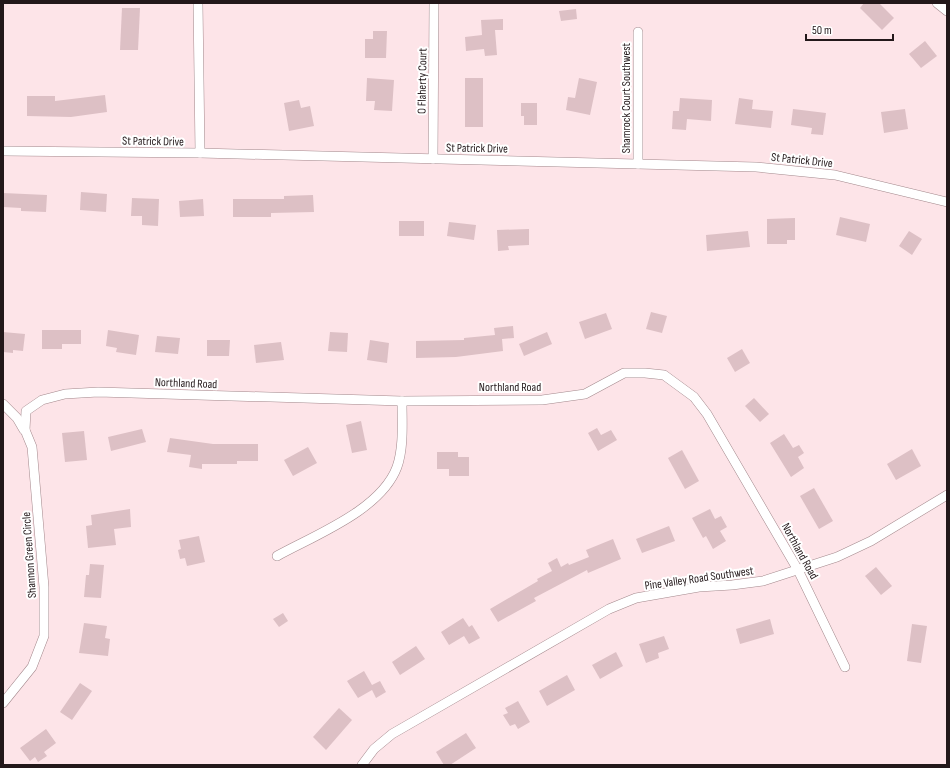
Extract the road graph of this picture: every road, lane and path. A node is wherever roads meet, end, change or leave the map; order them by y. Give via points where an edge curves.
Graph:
1 (198, 3) edge
2 (434, 3) edge
3 (937, 3) edge
4 (947, 10) edge
5 (638, 32) dead end
6 (3, 151) edge
7 (200, 153) junction
8 (433, 159) junction
9 (638, 164) junction
10 (947, 202) edge
11 (402, 401) junction
12 (3, 404) edge
13 (26, 430) junction
14 (947, 495) edge
15 (277, 556) dead end
16 (798, 570) junction
17 (845, 667) dead end
18 (3, 703) edge
19 (362, 765) edge

1 - 7 street
2 - 8 street, O Flaherty Court
3 - 4 street
5 - 9 street, Shamrock Court Southwest
6 - 7 street, St Patrick Drive
7 - 8 street, St Patrick Drive
8 - 9 street, St Patrick Drive
9 - 10 street, St Patrick Drive via 756,167 835,175
11 - 13 street, Northland Road via 98,392 65,394 42,400 26,410
11 - 15 street via 401,442 397,467 385,489 372,502 340,522
11 - 16 street, Northland Road via 542,400 585,394 624,373 664,375 694,397 707,414
12 - 13 street, Shannon Green Circle
13 - 18 street, Shannon Green Circle via 32,447 44,587 44,636 32,667
14 - 16 street, Pine Valley Road Southwest via 872,541 837,557
16 - 17 street, Northland Road
16 - 19 street, Pine Valley Road Southwest via 763,581 699,587 636,598 608,609 392,734

